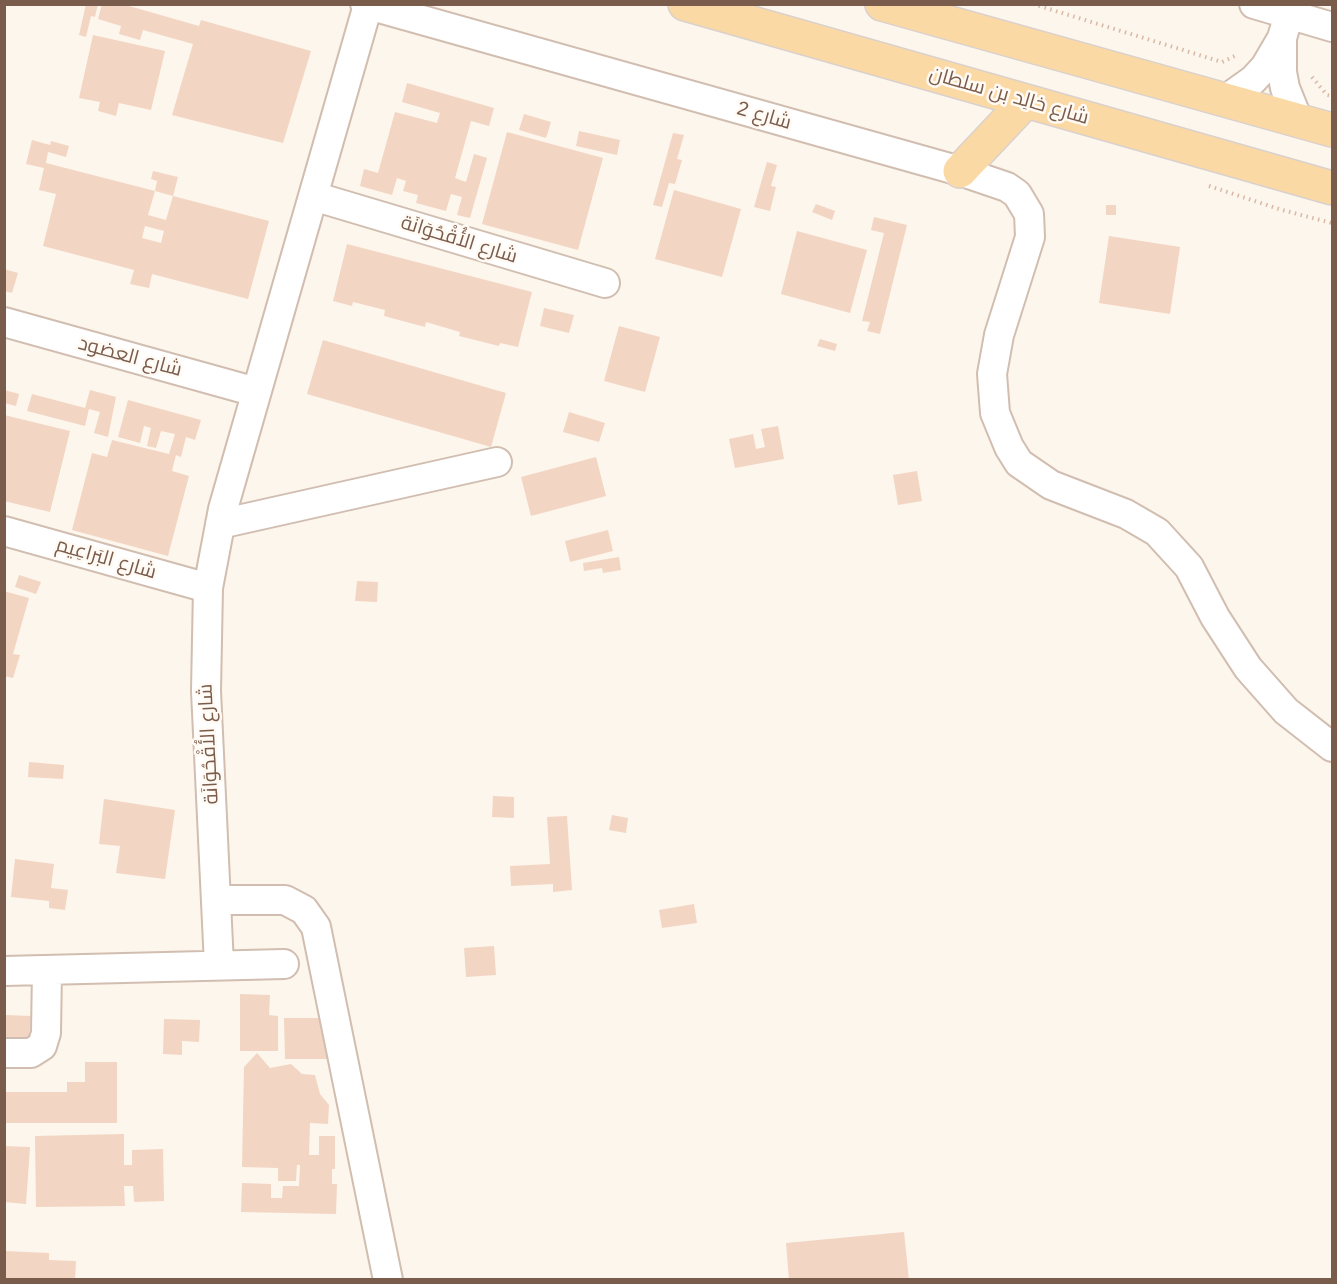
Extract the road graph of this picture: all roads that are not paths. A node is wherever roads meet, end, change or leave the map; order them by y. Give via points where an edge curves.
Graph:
1 (685, 4) edge
2 (882, 4) edge
3 (1254, 4) edge
4 (366, 5) edge
5 (1285, 26) junction
6 (1332, 27) edge
7 (1225, 100) junction
8 (1026, 101) junction
9 (1298, 120) junction
10 (1332, 130) edge
11 (960, 171) junction
12 (1332, 188) edge
13 (313, 196) junction
14 (605, 283) dead end
15 (4, 322) edge
16 (256, 392) junction
17 (496, 462) dead end
18 (220, 524) junction
19 (4, 531) edge
20 (208, 588) junction
21 (1332, 747) edge
22 (217, 900) junction
23 (284, 964) dead end
24 (219, 965) junction
25 (47, 970) junction
26 (4, 971) edge
27 (4, 1053) edge
28 (388, 1280) edge

1 - 8 main road, شارع خالِد بن سلطان
2 - 7 main road
3 - 5 street
4 - 11 street, شارع 2
4 - 13 street, شارع الأُقْحُوَانَة
5 - 6 street
5 - 7 street via 1265,67
5 - 9 street via 1282,72
7 - 9 main road
8 - 11 main road
8 - 12 main road, شارع خالِد بن سلطان
9 - 10 main road
11 - 21 street, شارع 2 via 1007,188 1024,203 1029,214 1030,237 993,364 992,394 1001,430 1019,463 1051,485 1126,514 1157,532 1189,567 1248,668 1286,711
13 - 14 street, شارع الأُقْحُوَانَة
13 - 16 street, شارع الأُقْحُوَانَة
15 - 16 street, شارع العضود
16 - 18 street, شارع الأُقْحُوَانَة
17 - 18 street
18 - 20 street, شارع الأُقْحُوَانَة
19 - 20 street, شارع البَراعِيم
20 - 22 street, شارع الأُقْحُوَانَة via 206,691
22 - 24 street, شارع الأُقْحُوَانَة
22 - 28 street via 285,900 304,910 316,927
23 - 24 street
24 - 25 street
25 - 26 street
25 - 27 street via 46,1034 42,1046 31,1053

